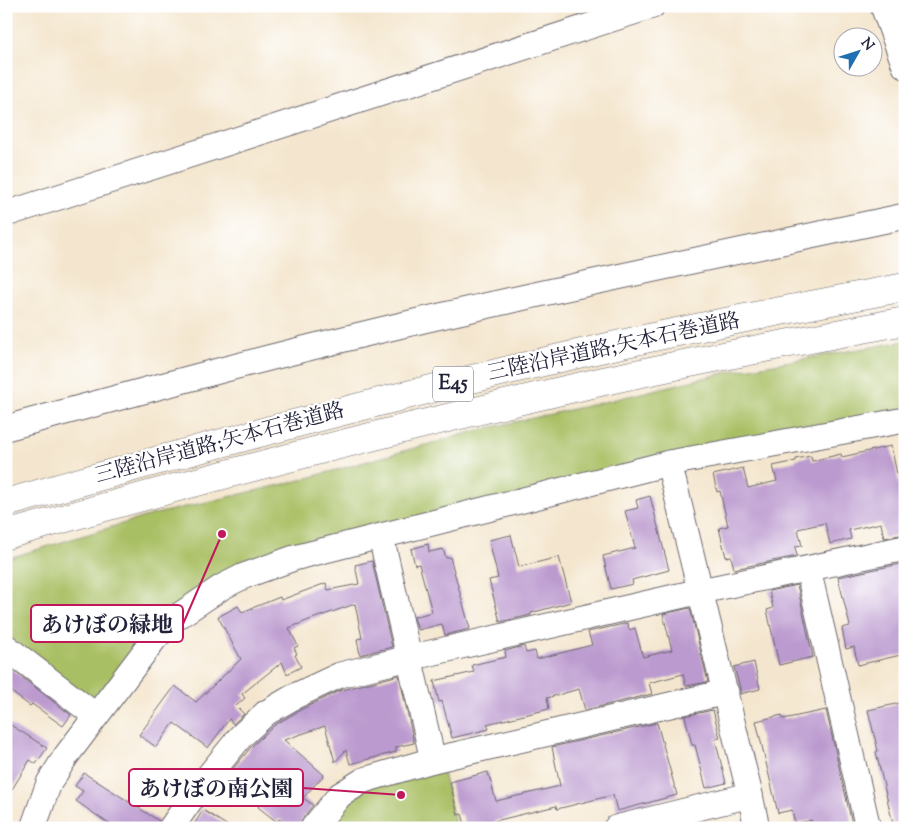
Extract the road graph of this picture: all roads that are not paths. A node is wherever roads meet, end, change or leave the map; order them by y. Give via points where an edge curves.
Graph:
1 (652, 6) edge
2 (883, 6) edge
3 (905, 66) edge
4 (6, 214) edge
5 (905, 216) edge
6 (905, 288) edge
7 (905, 321) edge
8 (905, 420) edge
9 (6, 428) edge
10 (670, 463) junction
11 (6, 503) edge
12 (6, 535) edge
13 (381, 537) junction
14 (905, 548) edge
15 (808, 569) junction
16 (701, 591) junction
17 (6, 647) edge
18 (409, 658) junction
19 (726, 692) junction
20 (96, 716) junction
21 (433, 760) junction
22 (750, 795) junction
23 (33, 828) edge
24 (171, 828) edge
25 (313, 828) edge
26 (616, 828) edge
27 (757, 828) edge
28 (868, 828) edge

1 - 4 street
2 - 3 street
5 - 9 street via 415,322
6 - 11 highway, 三陸沿岸道路;矢本石巻道路 / E45 via 616,345 452,384
7 - 12 highway, 三陸沿岸道路;矢本石巻道路 / E45 via 615,379 442,419
8 - 10 street
10 - 13 street
10 - 16 street
13 - 18 street
13 - 20 street via 294,558 222,587 177,617 155,638
14 - 15 street
15 - 16 street
15 - 28 street
16 - 18 street
16 - 19 street
17 - 20 street
18 - 21 street
18 - 24 street via 340,675 266,713 241,736
19 - 21 street
19 - 22 street
20 - 23 street via 49,783
21 - 25 street via 364,780 340,796
22 - 26 street
22 - 27 street

